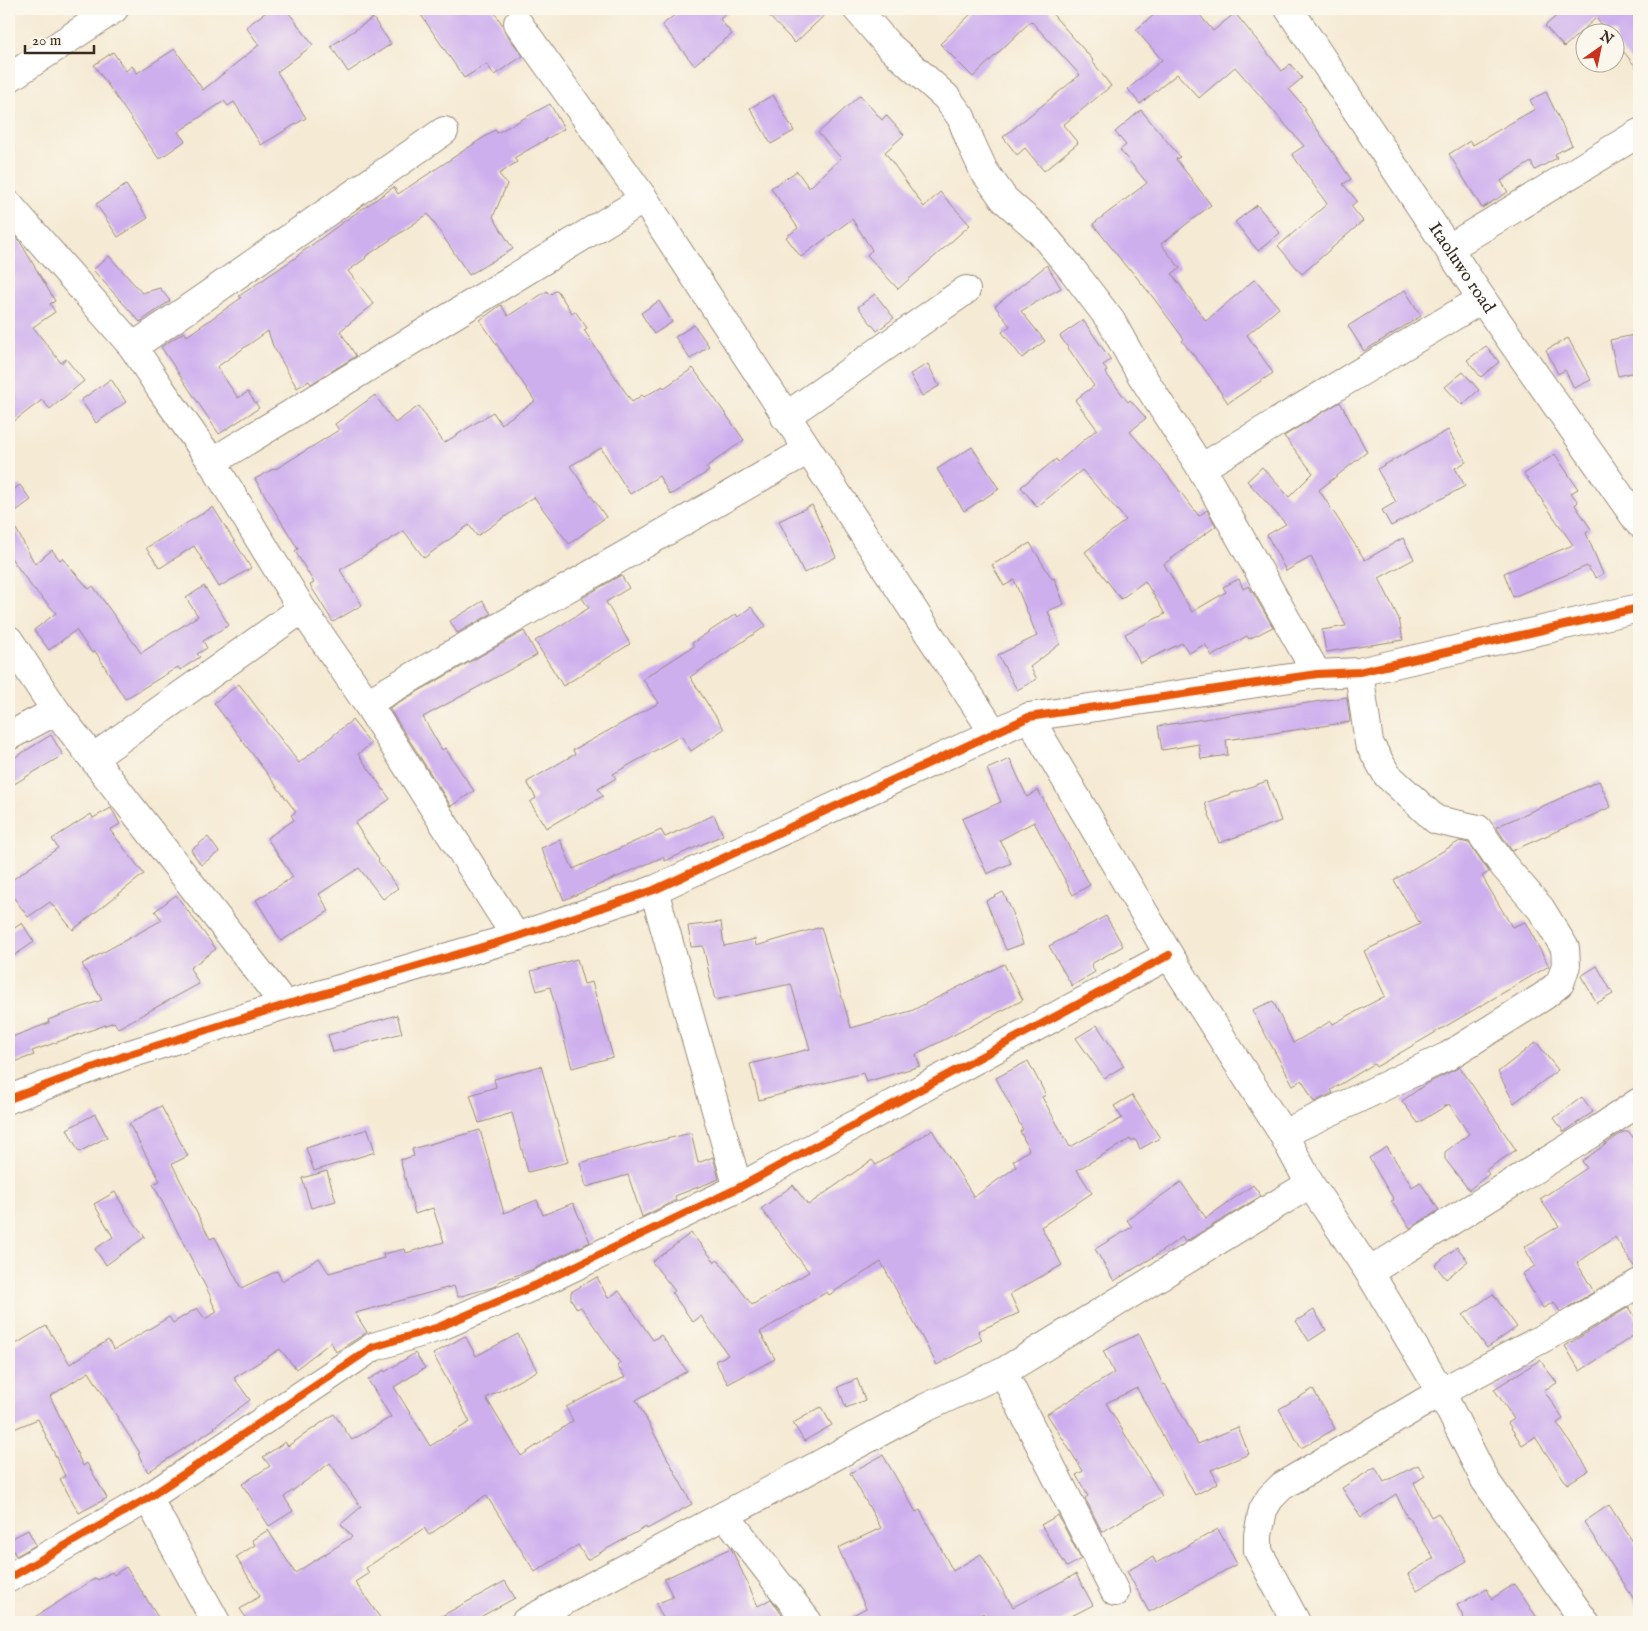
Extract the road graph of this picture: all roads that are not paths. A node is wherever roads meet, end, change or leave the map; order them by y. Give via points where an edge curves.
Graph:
1 (114, 9) edge
2 (857, 9) edge
3 (1289, 9) edge
4 (518, 23) dead end
5 (9, 78) edge
6 (444, 131) dead end
7 (1639, 133) edge
8 (644, 199) junction
9 (9, 205) edge
10 (1449, 248) junction
11 (966, 290) dead end
12 (1482, 299) junction
13 (133, 347) junction
14 (785, 417) junction
15 (808, 450) junction
16 (212, 462) junction
17 (1201, 468) junction
18 (1639, 523) edge
19 (1639, 608) edge
20 (302, 609) junction
21 (9, 640) edge
22 (1358, 672) junction
23 (1317, 674) junction
24 (367, 703) junction
25 (56, 711) junction
26 (1030, 717) junction
27 (994, 734) junction
28 (9, 736) edge
29 (93, 758) junction
30 (654, 890) junction
31 (516, 937) junction
32 (1168, 955) junction
33 (285, 1005) junction
34 (9, 1099) edge
35 (1639, 1102) edge
36 (1283, 1134) junction
37 (1310, 1184) junction
38 (738, 1188) junction
39 (1369, 1272) junction
40 (1639, 1283) edge
41 (1003, 1372) junction
42 (1441, 1392) junction
43 (148, 1498) junction
44 (725, 1516) junction
45 (9, 1578) edge
46 (1116, 1592) dead end
47 (216, 1622) edge
48 (525, 1622) edge
49 (808, 1622) edge
50 (1296, 1622) edge
51 (1585, 1622) edge

1 - 5 street
2 - 17 street via 888,45 946,97 961,117 984,171 1004,199 1070,267 1111,321
3 - 10 street, Itaoluwo road
4 - 8 street
6 - 13 street
7 - 10 street
8 - 14 street
8 - 16 street
9 - 13 street
10 - 12 street, Itaoluwo road
11 - 14 street
12 - 17 street
12 - 18 street, Itaoluwo road
13 - 16 street
14 - 15 street
15 - 24 street
15 - 27 street
16 - 20 street
17 - 23 street
19 - 22 street
20 - 24 street
20 - 29 street
21 - 25 street
22 - 23 street
22 - 36 street via 1368,743 1387,775 1436,820 1478,829 1556,932 1565,948 1566,965 1560,983 1544,996 1448,1056
23 - 26 street
24 - 31 street
25 - 28 street
25 - 29 street
26 - 27 street
26 - 32 street
27 - 30 street
29 - 33 street
30 - 31 street
30 - 38 street
31 - 33 street
32 - 36 street
32 - 38 street
33 - 34 street via 127,1055
35 - 39 street
36 - 37 street
37 - 39 street
37 - 41 street
38 - 43 street via 534,1286 439,1327 373,1348
39 - 42 street
40 - 42 street via 1568,1325
41 - 44 street via 925,1408
41 - 46 street
42 - 50 street via 1282,1486 1270,1498 1263,1510 1258,1551
42 - 51 street via 1485,1480
43 - 45 street
43 - 47 street
44 - 48 street
44 - 49 street

